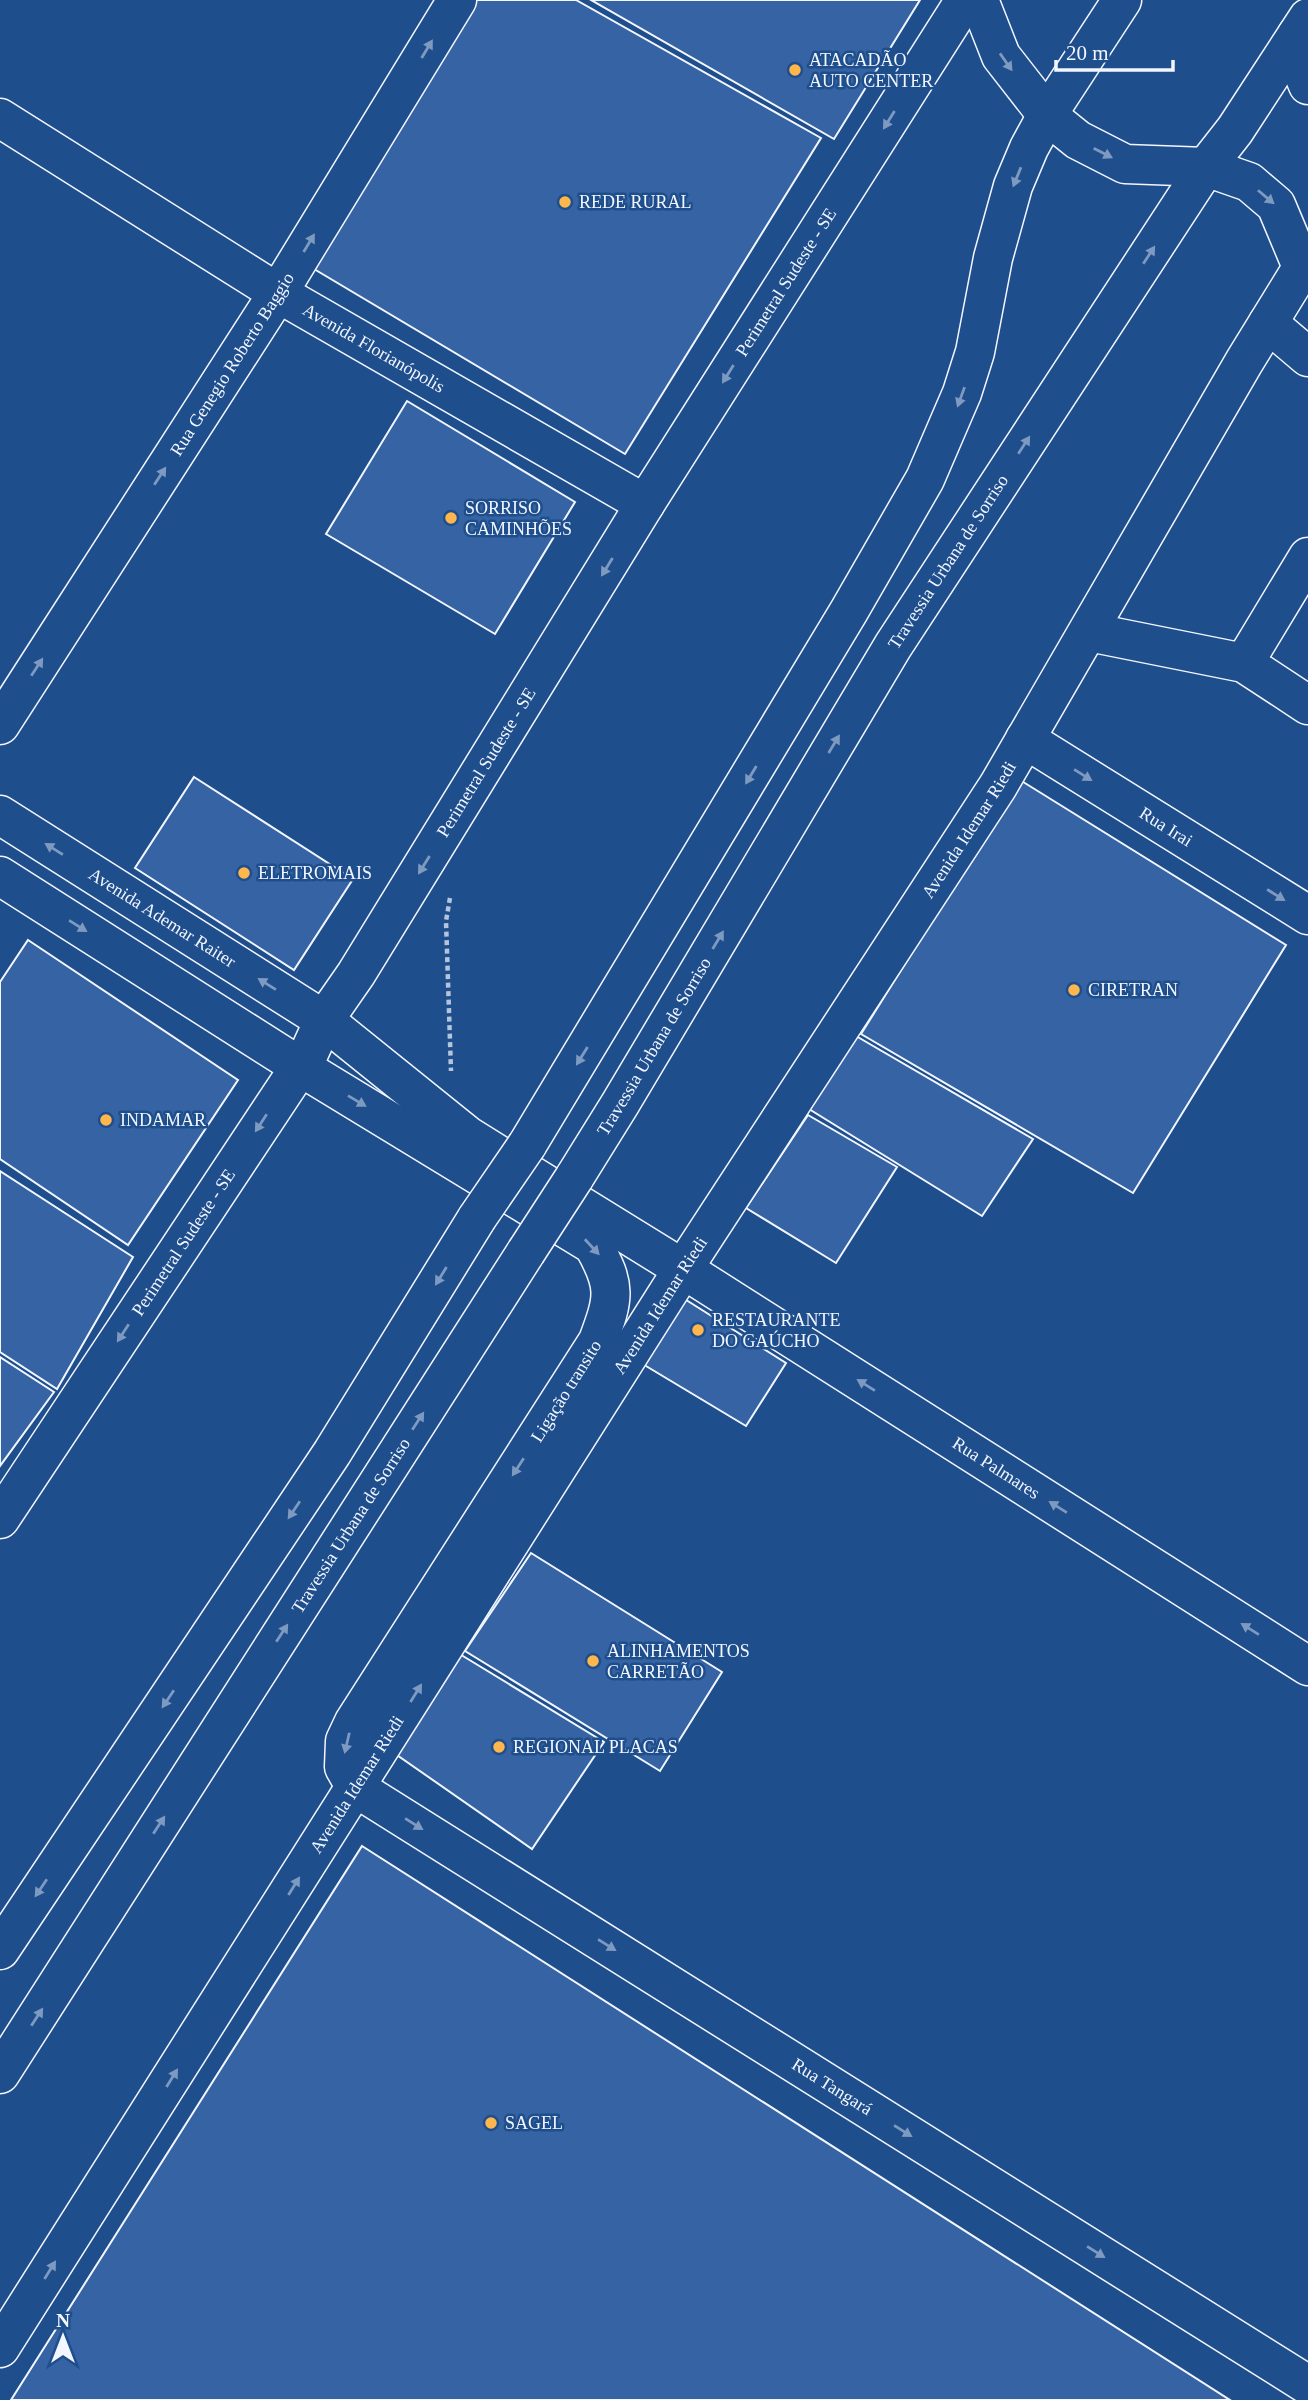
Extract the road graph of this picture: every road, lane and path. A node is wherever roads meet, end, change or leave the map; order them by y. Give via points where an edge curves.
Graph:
1 (457, 0) edge
2 (965, 0) edge
3 (979, 0) edge
4 (1122, 0) edge
5 (1302, 26) edge
6 (1308, 85) edge
7 (1046, 115) junction
8 (0, 118) edge
9 (1206, 167) junction
10 (1305, 262) edge
11 (278, 293) junction
12 (1268, 323) junction
13 (1308, 357) edge
14 (645, 504) junction
15 (1308, 557) edge
16 (1089, 632) junction
17 (1244, 663) junction
18 (1308, 705) edge
19 (0, 725) edge
20 (1026, 738) junction
21 (0, 815) edge
22 (0, 876) edge
23 (1308, 915) edge
24 (324, 1020) junction
25 (299, 1066) junction
26 (683, 1269) junction
27 (0, 1519) edge
28 (1308, 1666) edge
29 (356, 1788) junction
30 (0, 1950) edge
31 (0, 2074) edge
32 (0, 2348) edge
33 (1308, 2385) edge

11 -> 1 main road, Rua Genegio Roberto Baggio
2 -> 14 main road, Perimetral Sudeste - SE
3 -> 7 main road via 1001,56
4 - 7 main road
5 - 6 main road via 1301,68
5 - 9 main road, Travessia Urbana de Sorriso
7 -> 9 main road via 1078,140 1125,164
7 -> 30 main road, bridge via 1013,186 975,352 925,479 527,1145 332,1453
8 - 11 main road, Avenida Florianópolis
9 -> 10 main road via 1249,182 1276,205
31 -> 9 main road, Travessia Urbana de Sorriso, bridge via 574,1178 893,646
10 - 12 main road, Avenida Idemar Riedi
11 - 14 main road, Avenida Florianópolis
19 -> 11 main road, Rua Genegio Roberto Baggio
12 - 13 main road
12 - 16 main road, Avenida Idemar Riedi
14 -> 24 main road, Perimetral Sudeste - SE
15 - 17 main road
16 - 17 main road
16 - 20 main road, Avenida Idemar Riedi
17 - 18 main road
20 -> 23 main road, Rua Irai
20 - 26 main road, Avenida Idemar Riedi
24 -> 21 main road, Avenida Ademar Raiter
22 -> 25 main road
24 - 25 main road, Perimetral Sudeste - SE
24 - 26 main road, Avenida Ademar Raiter via 468,1136
25 -> 27 main road, Perimetral Sudeste - SE
25 -> 29 main road, Ligação transito via 593,1245 608,1270 611,1306 598,1341 354,1722 345,1741 344,1768
28 -> 26 main road, Rua Palmares
29 -> 26 main road, Avenida Idemar Riedi
32 -> 29 main road, Avenida Idemar Riedi
29 -> 33 main road, Rua Tangará

